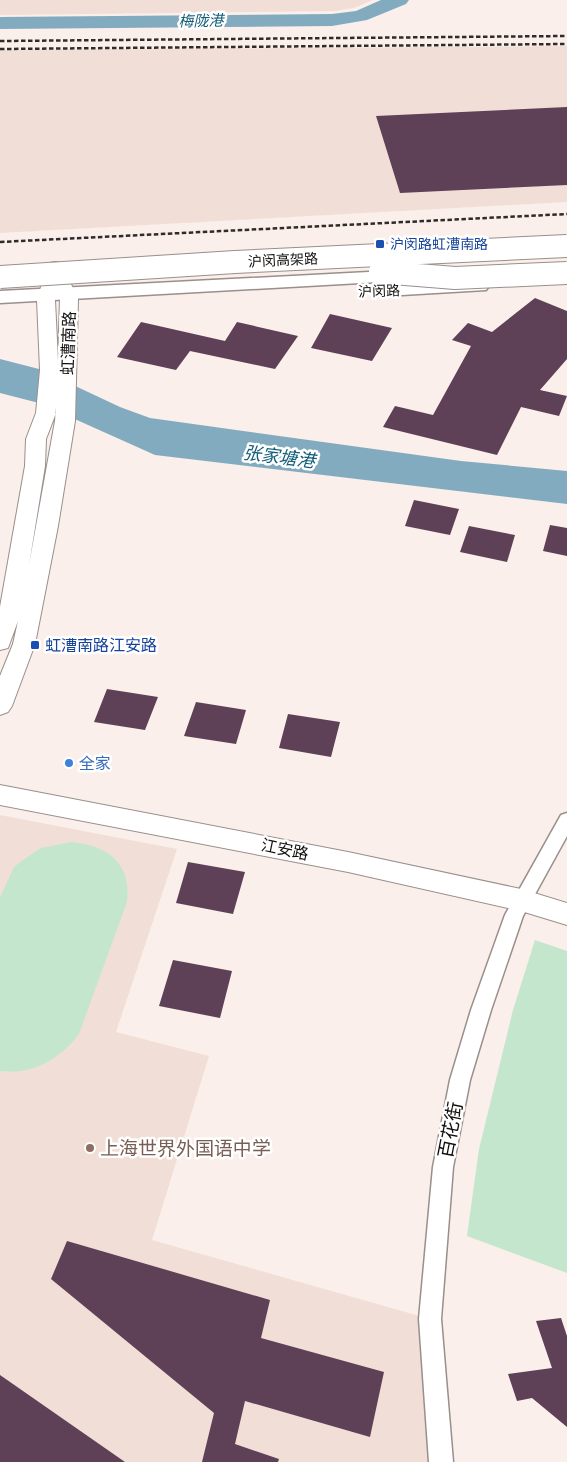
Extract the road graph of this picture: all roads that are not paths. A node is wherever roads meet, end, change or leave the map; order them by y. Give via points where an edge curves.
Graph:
1 (567, 230) edge
2 (567, 240) edge
3 (567, 246) edge
4 (236, 262) junction
5 (567, 262) edge
6 (567, 266) edge
7 (0, 270) edge
8 (380, 272) junction
9 (567, 273) edge
10 (0, 279) edge
11 (350, 280) junction
12 (293, 282) junction
13 (567, 283) edge
14 (57, 287) junction
15 (428, 289) junction
16 (0, 295) edge
17 (190, 295) junction
18 (0, 304) edge
19 (56, 417) junction
20 (0, 642) edge
21 (0, 706) edge
22 (0, 795) edge
23 (567, 820) edge
24 (521, 900) junction
25 (567, 914) edge
26 (441, 1462) edge

1 - 4 highway, bridge via 265,252
2 - 14 main road, 沪闵路 via 293,255
3 - 4 highway, 沪闵高架路, bridge
4 - 10 highway, 沪闵高架路, bridge
5 - 8 highway, 沪闵高架路, bridge
6 - 11 main road, 沪闵路
7 - 14 main road, 沪闵路
8 - 9 highway, bridge via 455,278
8 - 16 highway, 沪闵高架路
10 - 14 main road, 沪闵路
11 - 12 main road, 沪闵路
11 - 15 main road
12 - 14 main road, 沪闵路
12 - 17 main road, 沪闵路
13 - 15 main road, 沪闵路
14 - 16 main road, 沪闵路
14 - 17 main road, 沪闵路
14 - 18 main road, 沪闵路
14 - 19 main road, 虹漕南路
15 - 17 main road, 沪闵路
19 - 20 main road, 虹漕南路 via 36,439 15,590
19 - 21 main road, 虹漕南路 via 48,526 24,644
22 - 24 main road, 江安路 via 272,846
23 - 24 street, 百花街
24 - 25 main road, 江安路
24 - 26 street, 百花街 via 481,1010 460,1080 443,1167 430,1319

